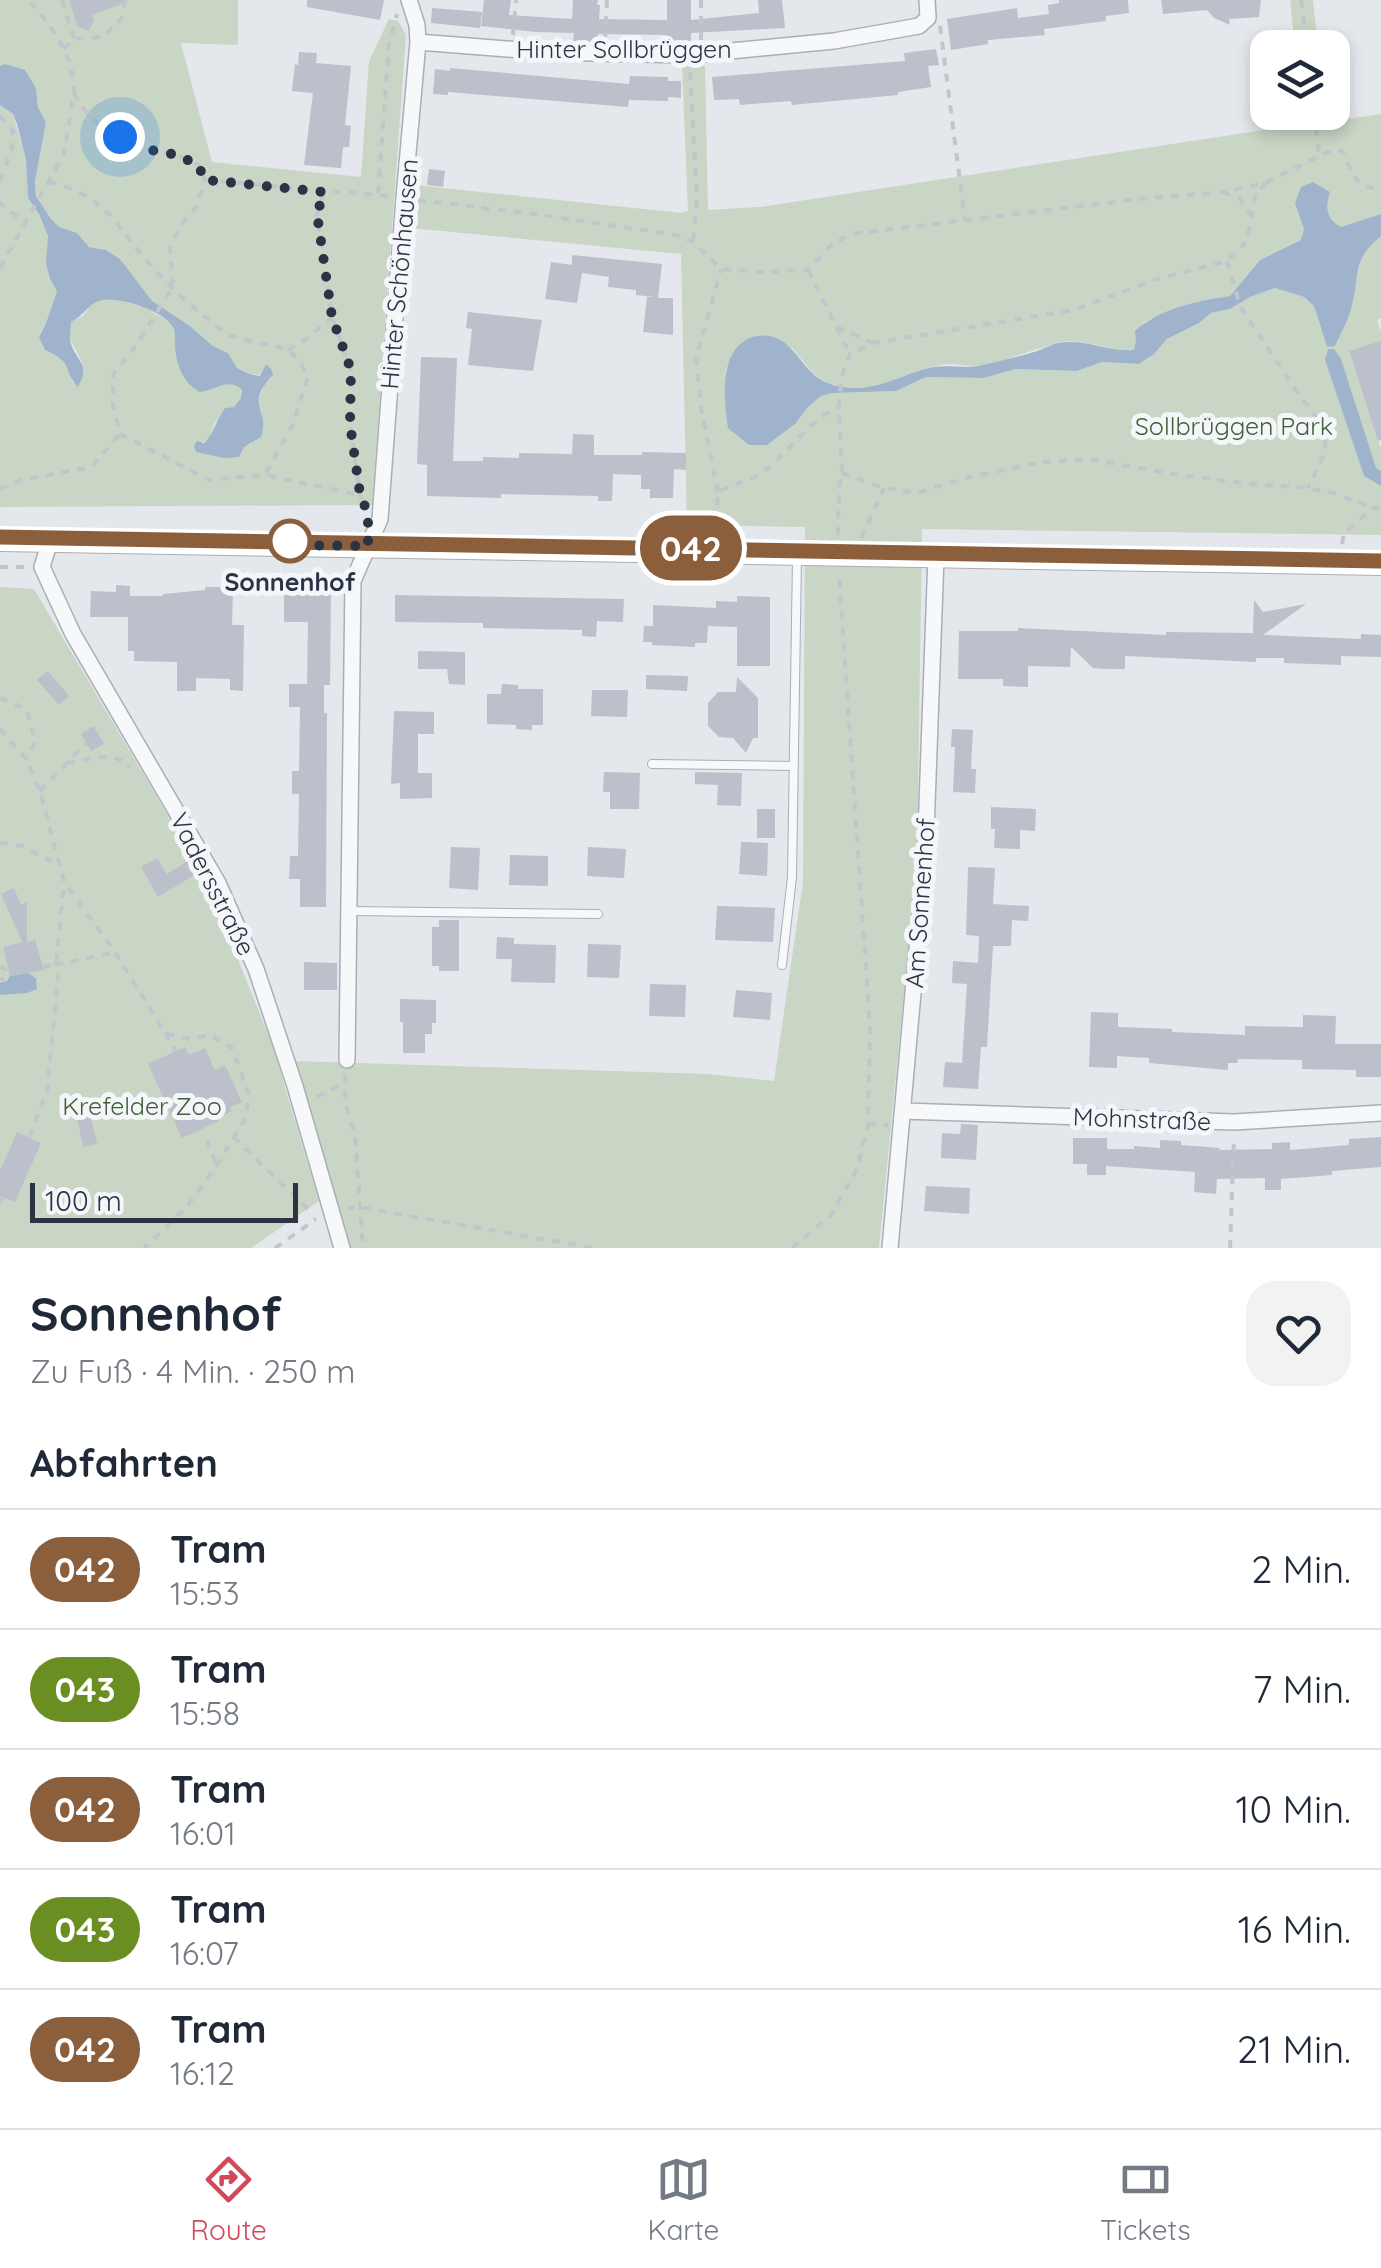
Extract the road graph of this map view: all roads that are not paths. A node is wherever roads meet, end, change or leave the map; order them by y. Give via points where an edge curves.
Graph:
1 (409, 0) edge
2 (927, 2) edge
3 (418, 42) junction
4 (0, 541) edge
5 (50, 541) junction
6 (368, 546) junction
7 (797, 554) junction
8 (936, 556) junction
9 (1381, 564) edge
10 (652, 764) dead end
11 (794, 766) junction
12 (350, 911) junction
13 (598, 914) dead end
14 (782, 966) dead end
15 (347, 1060) dead end
16 (903, 1111) junction
17 (1381, 1113) edge
18 (342, 1248) edge
19 (890, 1248) edge

1 - 3 street, Hinter Schönhausen
2 - 3 street, Hinter Sollbrüggen via 928,18 919,26 695,54
3 - 6 street, Hinter Schönhausen via 380,519
4 - 5 main road
5 - 6 main road
5 - 18 street, Vadersstraße via 42,567 74,634 218,883 256,969
6 - 7 main road
6 - 12 street via 353,582
7 - 8 main road
7 - 11 lane
8 - 9 main road
8 - 16 street, Am Sonnenhof via 925,860
10 - 11 lane
11 - 14 lane
12 - 13 lane
12 - 15 street
16 - 17 street, Mohnstraße via 1234,1122
16 - 19 street, Am Sonnenhof

